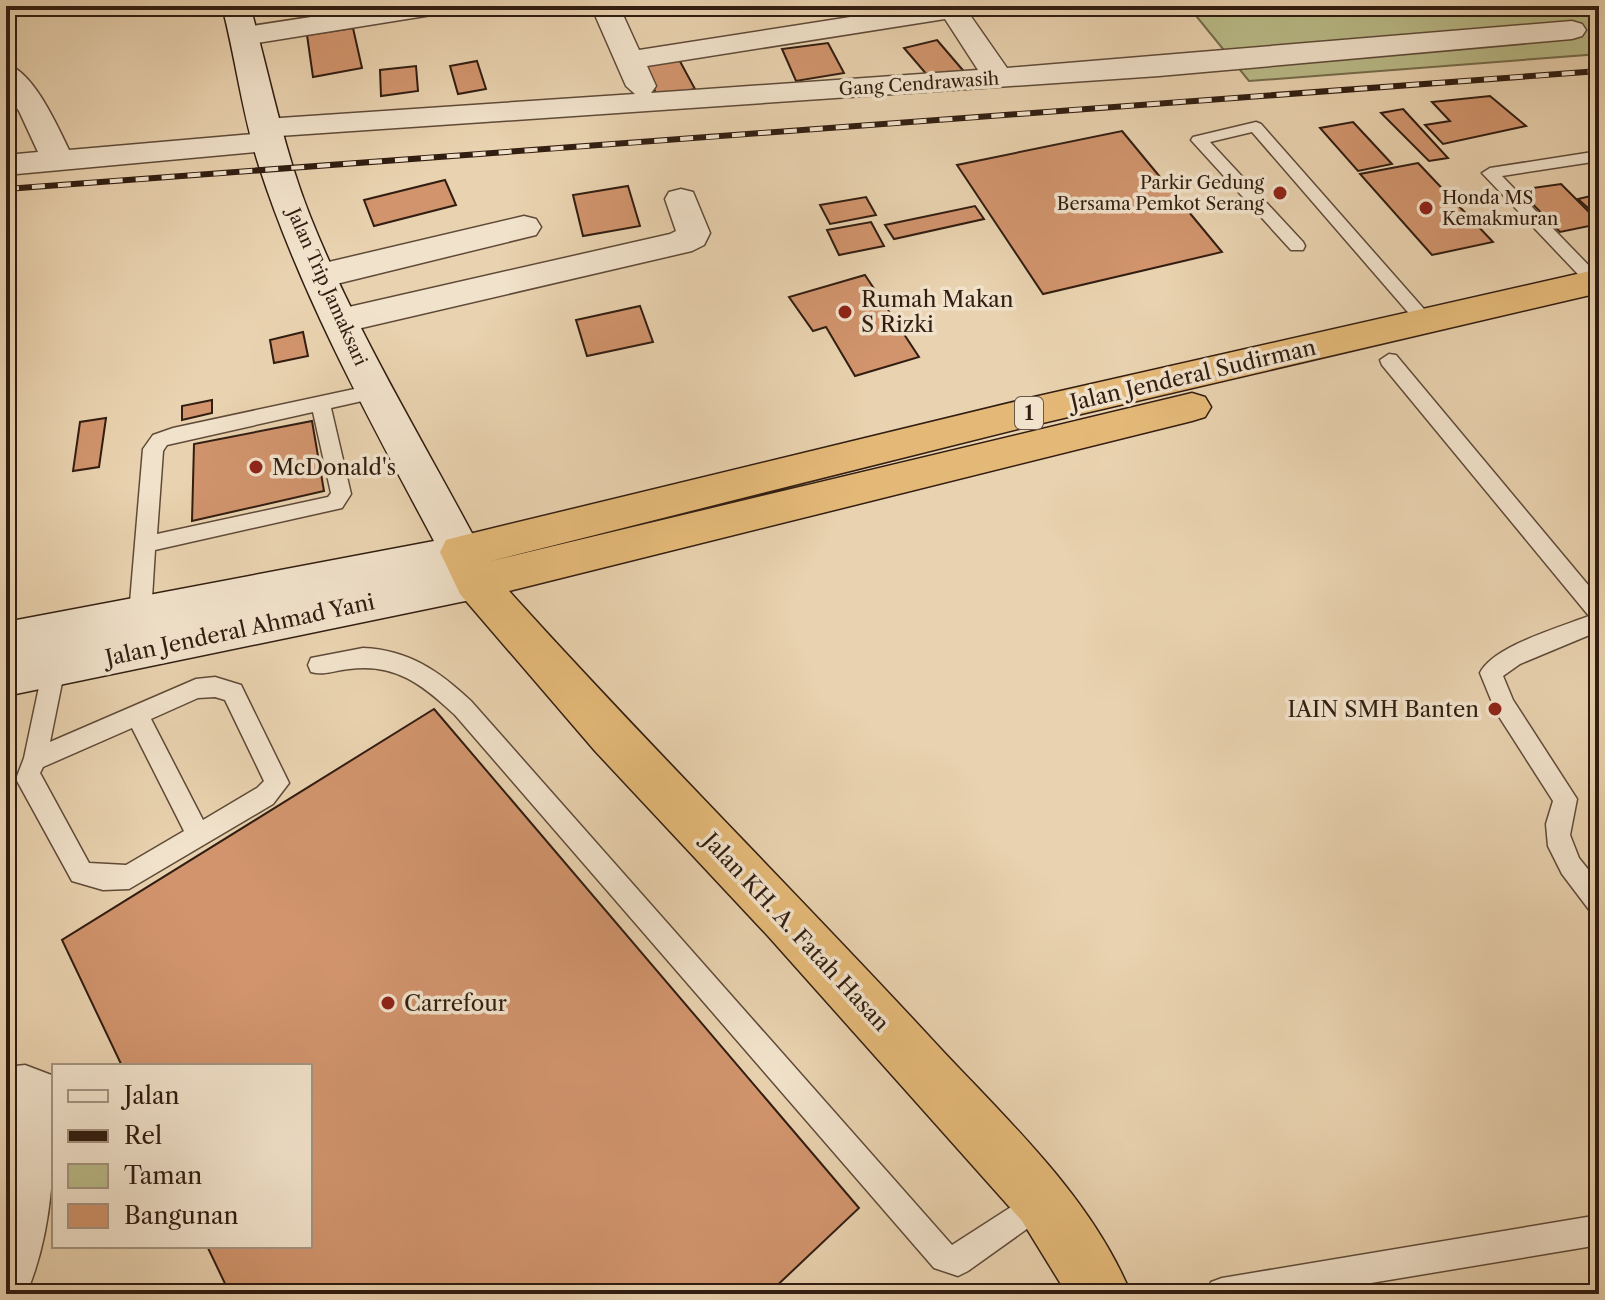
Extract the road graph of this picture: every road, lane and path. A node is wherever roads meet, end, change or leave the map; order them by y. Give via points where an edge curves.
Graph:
1 (236, 6) edge
2 (438, 6) edge
3 (605, 6) edge
4 (1543, 6) edge
5 (959, 7) edge
6 (1585, 29) edge
7 (245, 36) junction
8 (629, 60) junction
9 (6, 73) edge
10 (999, 79) junction
11 (649, 102) junction
12 (266, 135) junction
13 (1599, 156) edge
14 (58, 161) junction
15 (6, 165) edge
16 (681, 199) dead end
17 (524, 227) dead end
18 (1297, 246) dead end
19 (320, 276) junction
20 (1598, 290) edge
21 (340, 321) junction
22 (1425, 321) junction
23 (1389, 360) junction
24 (373, 392) junction
25 (321, 404) junction
26 (146, 544) junction
27 (468, 567) junction
28 (1599, 613) edge
29 (140, 614) junction
30 (1599, 621) edge
31 (6, 640) edge
32 (319, 665) dead end
33 (57, 668) junction
34 (6, 677) edge
35 (137, 715) junction
36 (39, 759) junction
37 (199, 836) junction
38 (1599, 902) edge
39 (6, 1095) edge
40 (1042, 1201) junction
41 (1599, 1230) edge
42 (6, 1271) edge
43 (1222, 1293) edge
44 (1101, 1294) edge

1 - 7 street, Jalan Trip Jamaksari
2 - 7 street
3 - 8 street
4 - 6 street
5 - 8 street
5 - 10 street
6 - 10 street, Gang Cendrawasih
7 - 12 street, Jalan Trip Jamaksari
8 - 11 street
9 - 14 street via 34,110
10 - 11 street, Gang Cendrawasih
11 - 12 street, Gang Cendrawasih
12 - 14 street, Gang Cendrawasih
12 - 19 street, Jalan Trip Jamaksari
13 - 20 lane via 1490,173
14 - 15 street, Gang Cendrawasih
16 - 21 street via 693,233 680,243
17 - 19 street
18 - 22 lane via 1199,140 1256,127
19 - 21 street, Jalan Trip Jamaksari
20 - 22 highway, Jalan Jenderal Sudirman / 1
20 - 23 highway, Jalan Jenderal Sudirman / 1
21 - 24 street, Jalan Trip Jamaksari
22 - 27 highway, Jalan Jenderal Sudirman / 1 via 1034,411
23 - 27 highway, Jalan Jenderal Sudirman / 1
23 - 28 lane
24 - 25 lane
24 - 27 street, Jalan Trip Jamaksari
25 - 26 lane via 160,440 153,449
25 - 26 lane via 341,494 335,503
26 - 29 lane
27 - 29 street, Jalan Jenderal Ahmad Yani
27 - 33 street, Jalan Jenderal Ahmad Yani
27 - 40 highway, Jalan KH. A. Fatah Hasan via 611,737 786,919
29 - 31 street, Jalan Jenderal Ahmad Yani
30 - 38 lane via 1512,657 1491,673 1504,705 1565,799 1558,841
32 - 40 lane via 356,656 400,661 435,680 944,1258 958,1261
33 - 34 street, Jalan Jenderal Ahmad Yani
33 - 36 lane
35 - 36 lane
35 - 37 lane
35 - 37 lane via 196,689 233,692 277,783 265,796
36 - 37 lane via 28,779 81,873 129,877
39 - 42 street via 36,1096 41,1110
40 - 44 highway, Jalan KH. A. Fatah Hasan
41 - 43 lane

